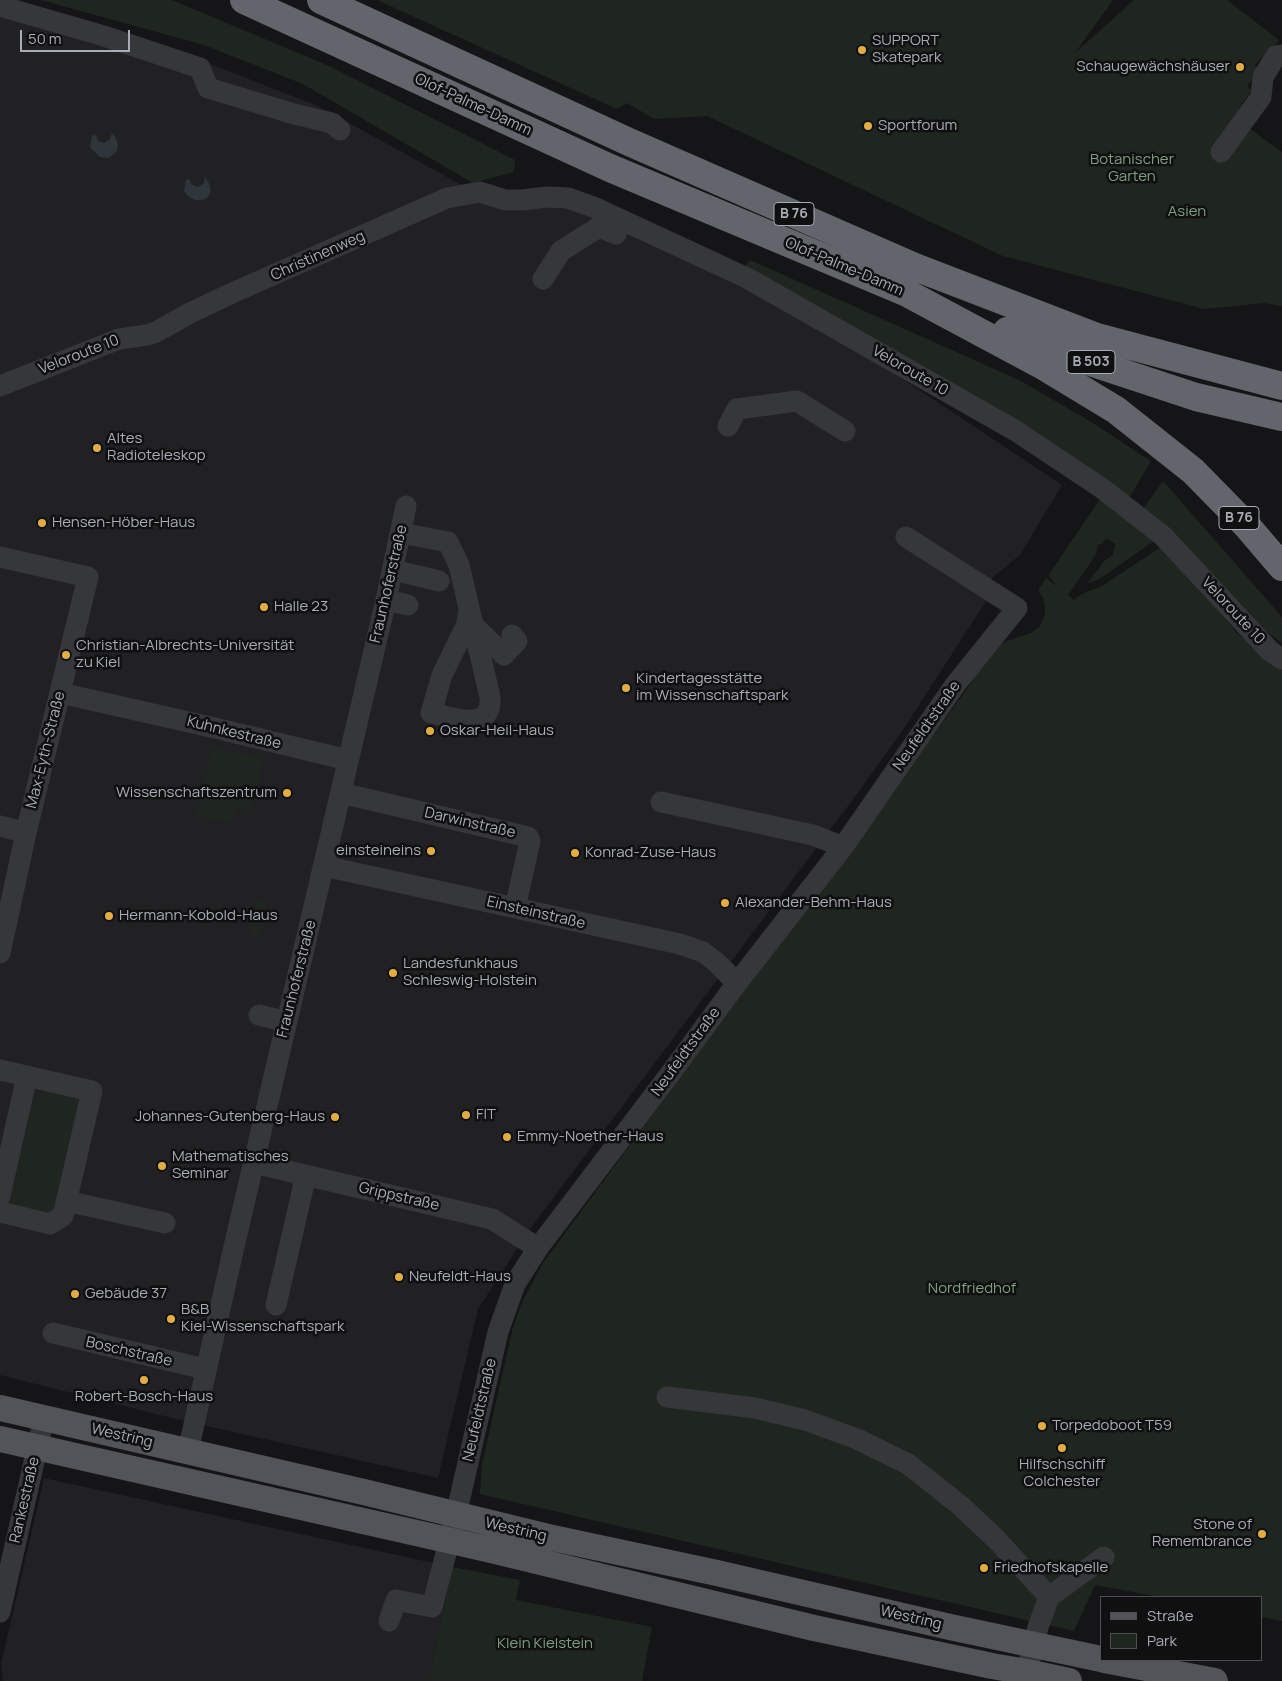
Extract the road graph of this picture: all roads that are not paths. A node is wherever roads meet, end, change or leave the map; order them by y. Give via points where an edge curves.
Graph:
1 (244, 0) edge
2 (321, 0) edge
3 (0, 6) edge
4 (1282, 55) edge
5 (340, 130) dead end
6 (1220, 152) dead end
7 (480, 192) joint
8 (616, 234) dead end
9 (543, 280) dead end
10 (905, 292) junction
11 (160, 330) joint
12 (0, 386) edge
13 (1282, 386) edge
14 (1282, 416) edge
15 (728, 426) dead end
16 (844, 431) dead end
17 (406, 506) dead end
18 (401, 533) junction
19 (906, 537) dead end
20 (0, 557) edge
21 (1282, 567) edge
22 (393, 570) junction
23 (439, 581) dead end
24 (386, 600) junction
25 (408, 605) dead end
26 (509, 650) dead end
27 (1282, 659) edge
28 (60, 693) junction
29 (348, 760) junction
30 (341, 793) junction
31 (661, 802) dead end
32 (0, 826) edge
33 (26, 833) junction
34 (843, 847) junction
35 (324, 866) junction
36 (515, 908) junction
37 (0, 953) edge
38 (737, 982) junction
39 (259, 1015) dead end
40 (287, 1022) junction
41 (0, 1070) edge
42 (27, 1076) junction
43 (254, 1163) junction
44 (306, 1175) junction
45 (0, 1196) edge
46 (66, 1201) junction
47 (0, 1212) edge
48 (166, 1223) dead end
49 (538, 1248) junction
50 (276, 1305) dead end
51 (53, 1333) dead end
52 (205, 1369) junction
53 (667, 1397) dead end
54 (0, 1408) edge
55 (44, 1418) junction
56 (0, 1439) edge
57 (36, 1447) junction
58 (188, 1452) junction
59 (456, 1515) junction
60 (449, 1540) junction
61 (1104, 1557) dead end
62 (1049, 1597) junction
63 (0, 1612) edge
64 (389, 1621) dead end
65 (1033, 1645) junction
66 (1100, 1659) edge
67 (1109, 1661) edge
68 (1026, 1676) edge
69 (1069, 1681) edge
70 (1215, 1681) edge

1 - 10 highway, Olof-Palme-Damm / B 76 via 610,168
2 - 13 highway, Olof-Palme-Damm / B 76 via 638,146 915,267 1097,337
3 - 5 street via 200,68 208,88 332,123
4 - 6 street via 1276,56 1263,77 1261,97
7 - 11 street, Christinenweg via 437,202 230,294
7 - 27 street, Veloroute 10 via 505,200 562,197 596,208 747,278 1008,427 1103,489 1163,536
8 - 9 street via 599,227 561,251
10 - 14 highway, B 503 via 1093,363 1196,397
10 - 21 highway, Olof-Palme-Damm / B 76 via 1068,380 1116,410 1193,471
11 - 12 street, Veloroute 10 via 119,339
15 - 16 street via 737,409 797,401
17 - 18 street, Fraunhoferstraße
18 - 22 street, Fraunhoferstraße
18 - 26 street via 448,542 459,565 471,616
19 - 34 street, Neufeldtstraße via 1016,608 955,685
20 - 28 street, Max-Eyth-Straße via 88,577
22 - 23 street
22 - 24 street, Fraunhoferstraße
24 - 25 street
24 - 29 street, Fraunhoferstraße
28 - 29 street, Kuhnkestraße
28 - 33 street, Max-Eyth-Straße
29 - 30 street, Fraunhoferstraße
30 - 35 street, Fraunhoferstraße
30 - 36 street, Darwinstraße via 528,837 530,841
31 - 34 street via 813,835
32 - 33 street
33 - 37 street, Max-Eyth-Straße
34 - 38 street, Neufeldtstraße
35 - 36 street, Einsteinstraße
35 - 40 street, Fraunhoferstraße
36 - 38 street, Einsteinstraße via 680,944 703,952
38 - 49 street, Neufeldtstraße
39 - 40 street
40 - 43 street, Fraunhoferstraße
41 - 42 street
42 - 45 street
42 - 46 street via 92,1091
43 - 44 street, Grippstraße
43 - 52 street, Fraunhoferstraße
44 - 49 street, Grippstraße via 492,1219
44 - 50 street
46 - 47 street via 63,1216 50,1224
46 - 48 street
49 - 59 street, Neufeldtstraße via 515,1284 498,1332
51 - 52 street, Boschstraße
52 - 58 street, Fraunhoferstraße
53 - 62 street via 755,1408 805,1420 857,1439 908,1464 998,1541
54 - 55 main road, Westring
55 - 57 street, Rankestraße
55 - 58 main road, Westring
56 - 57 main road, Westring
57 - 60 main road, Westring
57 - 63 street, Rankestraße
58 - 59 main road, Westring
59 - 60 street, Neufeldtstraße
59 - 65 main road, Westring
60 - 64 street, Neufeldtstraße via 432,1606 396,1600
60 - 68 main road, Westring
61 - 62 street
62 - 65 street
65 - 66 main road, Westring
65 - 68 street
67 - 70 main road
68 - 69 main road, Westring

